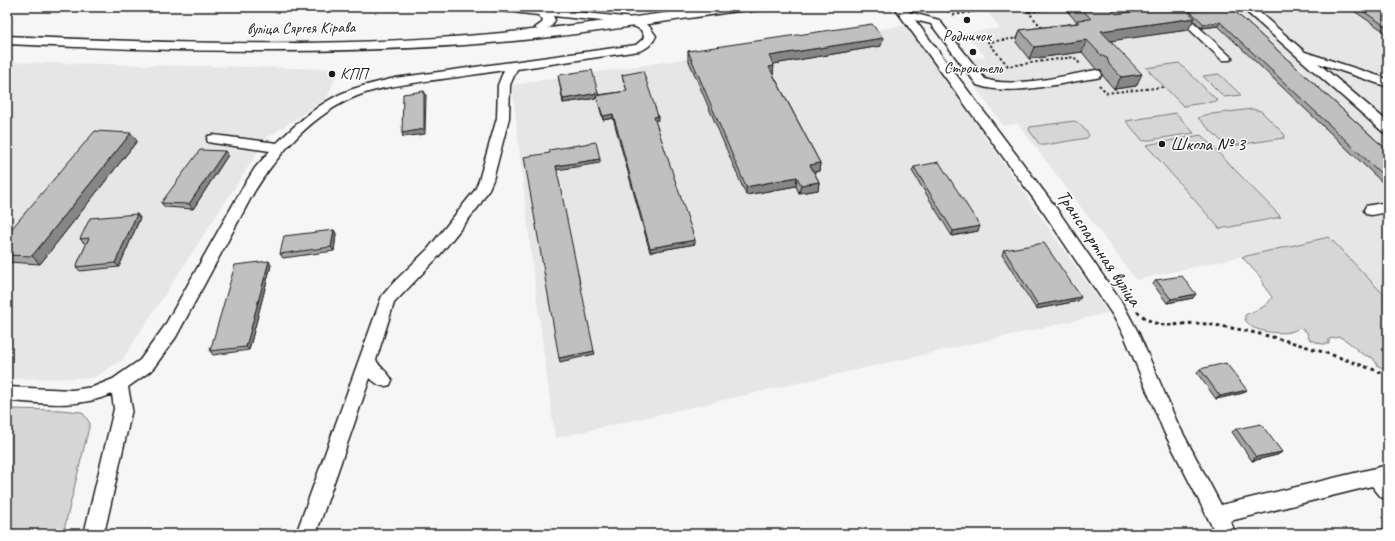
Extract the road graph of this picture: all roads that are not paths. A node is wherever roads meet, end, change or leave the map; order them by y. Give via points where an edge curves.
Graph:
1 (494, 7) edge
2 (738, 7) edge
3 (1171, 7) edge
4 (1246, 7) edge
5 (903, 11) edge
6 (540, 12) junction
7 (593, 21) junction
8 (633, 21) junction
9 (7, 28) edge
10 (541, 28) junction
11 (7, 40) edge
12 (1298, 52) junction
13 (1226, 58) dead end
14 (512, 66) junction
15 (1093, 74) road end
16 (1388, 83) edge
17 (1388, 129) edge
18 (213, 138) dead end
19 (280, 148) junction
20 (1388, 207) edge
21 (1371, 210) dead end
22 (368, 360) junction
23 (384, 380) dead end
24 (119, 384) junction
25 (7, 394) edge
26 (1384, 481) edge
27 (1217, 515) junction
28 (94, 534) edge
29 (306, 534) edge
30 (1226, 534) edge

1 - 6 street
2 - 8 main road, вуліца Сяргея Кірава
3 - 13 street
4 - 12 street
5 - 15 street via 936,22 981,82 989,85 1010,87
5 - 27 street, Транспартная вуліца via 1050,209 1118,310 1170,426
6 - 7 street
6 - 10 street via 549,20 547,25
7 - 8 main road, вуліца Сяргея Кірава
7 - 10 main road, вуліца Сяргея Кірава
7 - 11 main road, вуліца Сяргея Кірава via 494,38 354,46 176,46
8 - 14 street via 645,28 650,36 640,48
9 - 10 main road, вуліца Сяргея Кірава via 220,36 341,37 464,34
12 - 16 street
12 - 17 street
14 - 19 street via 395,82 364,90 318,112
14 - 22 street via 504,85 504,118 481,191 433,253 387,300
18 - 19 street
19 - 24 street via 248,190 170,332 146,365
20 - 21 street
22 - 23 street via 372,370
22 - 29 street
24 - 25 street via 94,394 72,397
24 - 28 street via 123,409
26 - 27 street
27 - 30 street, Транспартная вуліца

